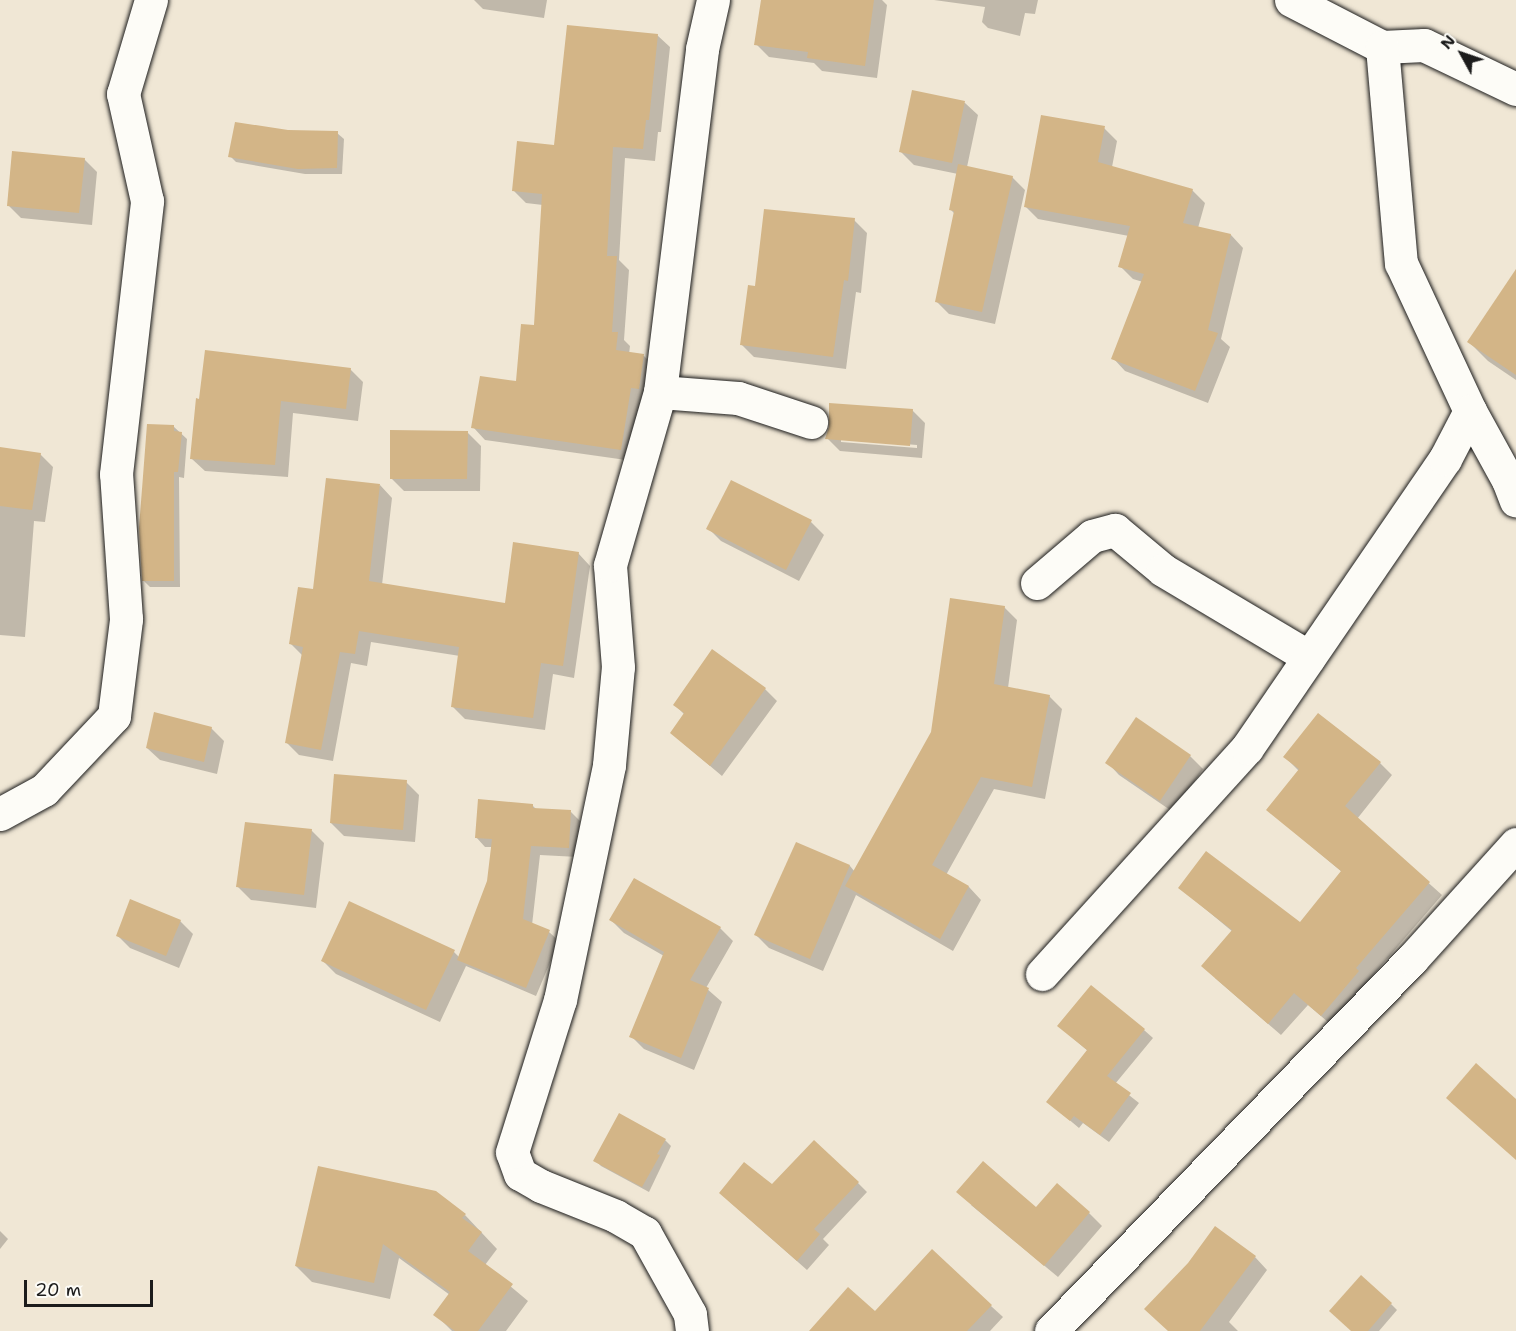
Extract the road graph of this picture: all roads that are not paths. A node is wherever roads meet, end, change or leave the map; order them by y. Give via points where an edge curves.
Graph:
1 (151, 0) edge
2 (713, 0) edge
3 (1291, 0) edge
4 (1382, 46) junction
5 (1516, 89) edge
6 (660, 392) junction
7 (1470, 411) junction
8 (811, 422) dead end
9 (1513, 482) edge
10 (1037, 583) dead end
11 (1309, 657) junction
12 (0, 814) edge
13 (1516, 844) edge
14 (1042, 974) dead end
15 (692, 1331) edge
16 (1051, 1331) edge

1 - 12 street via 123,94 147,201 116,474 126,619 114,716 44,790
2 - 6 street via 702,49
3 - 4 street
4 - 5 street via 1424,45
4 - 7 street via 1401,263
6 - 8 street via 738,399
6 - 15 street via 610,565 618,667 609,765 561,1000 512,1152 520,1174 645,1233 690,1314
7 - 9 street
7 - 11 street via 1444,459
10 - 11 street via 1092,536 1115,530 1163,570
11 - 14 street via 1247,748
13 - 16 street via 1412,958

